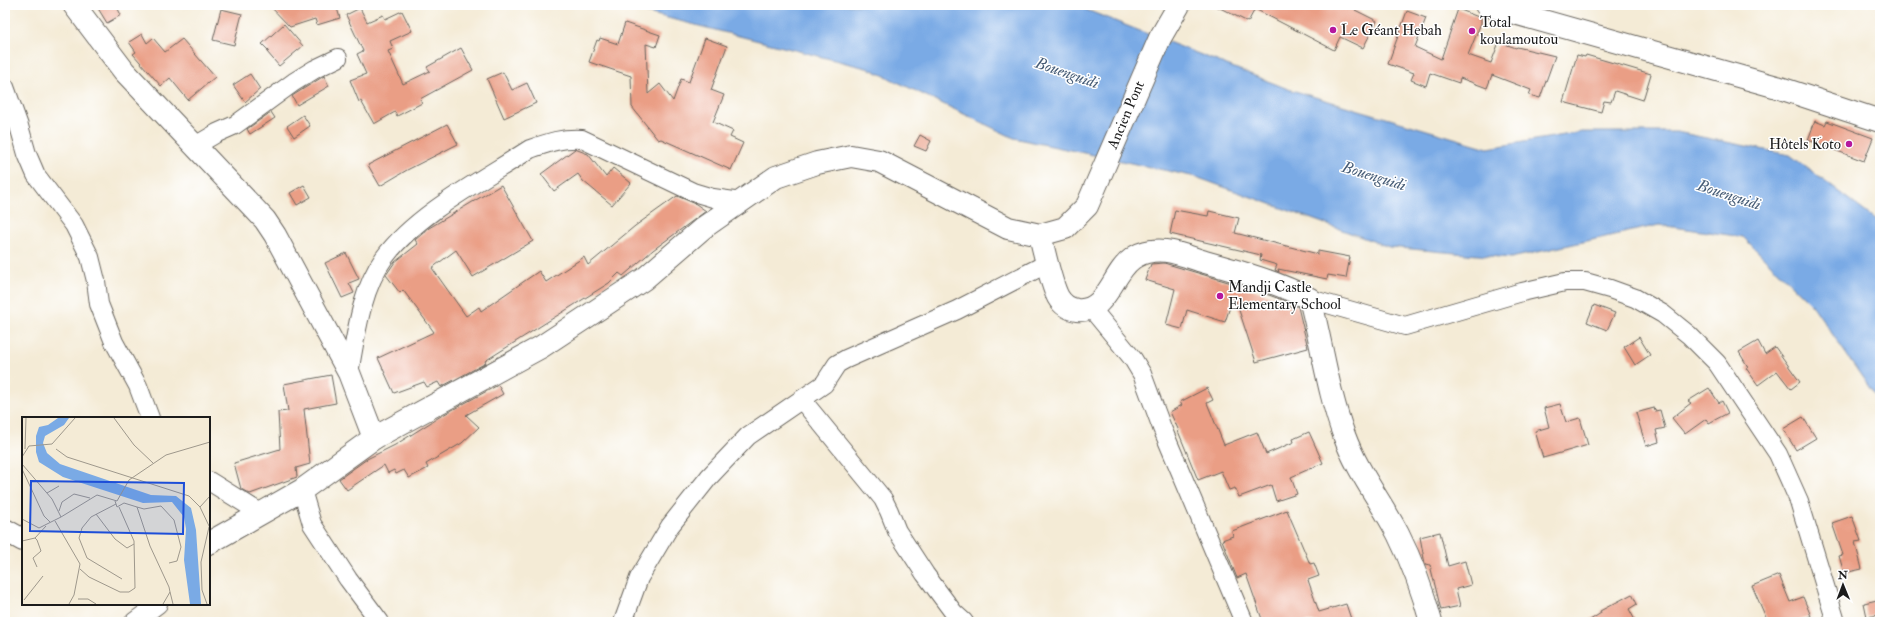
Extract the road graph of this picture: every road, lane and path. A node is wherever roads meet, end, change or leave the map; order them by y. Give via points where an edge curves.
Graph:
1 (74, 5) edge
2 (1179, 5) edge
3 (1486, 5) edge
4 (338, 58) dead end
5 (5, 87) edge
6 (1880, 121) edge
7 (195, 146) junction
8 (741, 202) junction
9 (1040, 235) junction
10 (1048, 263) junction
11 (1310, 299) junction
12 (1091, 308) junction
13 (349, 373) junction
14 (802, 400) junction
15 (150, 417) edge
16 (374, 438) junction
17 (210, 482) edge
18 (302, 490) junction
19 (262, 514) junction
20 (5, 530) edge
21 (22, 539) edge
22 (210, 542) edge
23 (157, 605) edge
24 (134, 622) edge
25 (380, 622) edge
26 (623, 622) edge
27 (964, 622) edge
28 (1244, 622) edge
29 (1431, 622) edge
30 (1836, 622) edge

1 - 7 main road via 124,70
2 - 9 main road, Ancien Pont via 1160,38 1087,206 1065,228
3 - 6 main road via 1770,85
4 - 7 street via 310,72 235,125
5 - 15 street via 36,176 74,225 90,257 99,304 114,342 138,386
7 - 13 main road via 265,220
8 - 9 main road via 776,177 817,163 851,156 879,161 1008,228
8 - 13 street via 693,192 582,139 564,138 530,149 427,215 400,239 384,258 370,286 359,319
8 - 16 main road via 703,228 644,279 541,346
9 - 10 main road
10 - 12 main road via 1058,297 1063,303 1071,309
10 - 14 street via 957,310 837,364 824,384
11 - 12 main road via 1250,274 1169,251 1152,251 1131,259 1114,279 1104,297
11 - 29 main road via 1326,371 1344,434 1358,468 1398,534 1425,600
11 - 30 street via 1406,326 1522,292 1565,282 1585,282 1635,298 1663,314 1717,363 1778,454 1799,501
12 - 28 street via 1133,359 1142,374 1162,428
13 - 16 main road
14 - 26 street via 748,436 709,477 670,526 639,578
14 - 27 street via 883,499 897,532 954,613
16 - 18 main road
17 - 19 street
18 - 19 main road
18 - 25 street via 312,524
19 - 22 main road
20 - 21 main road
23 - 24 street

